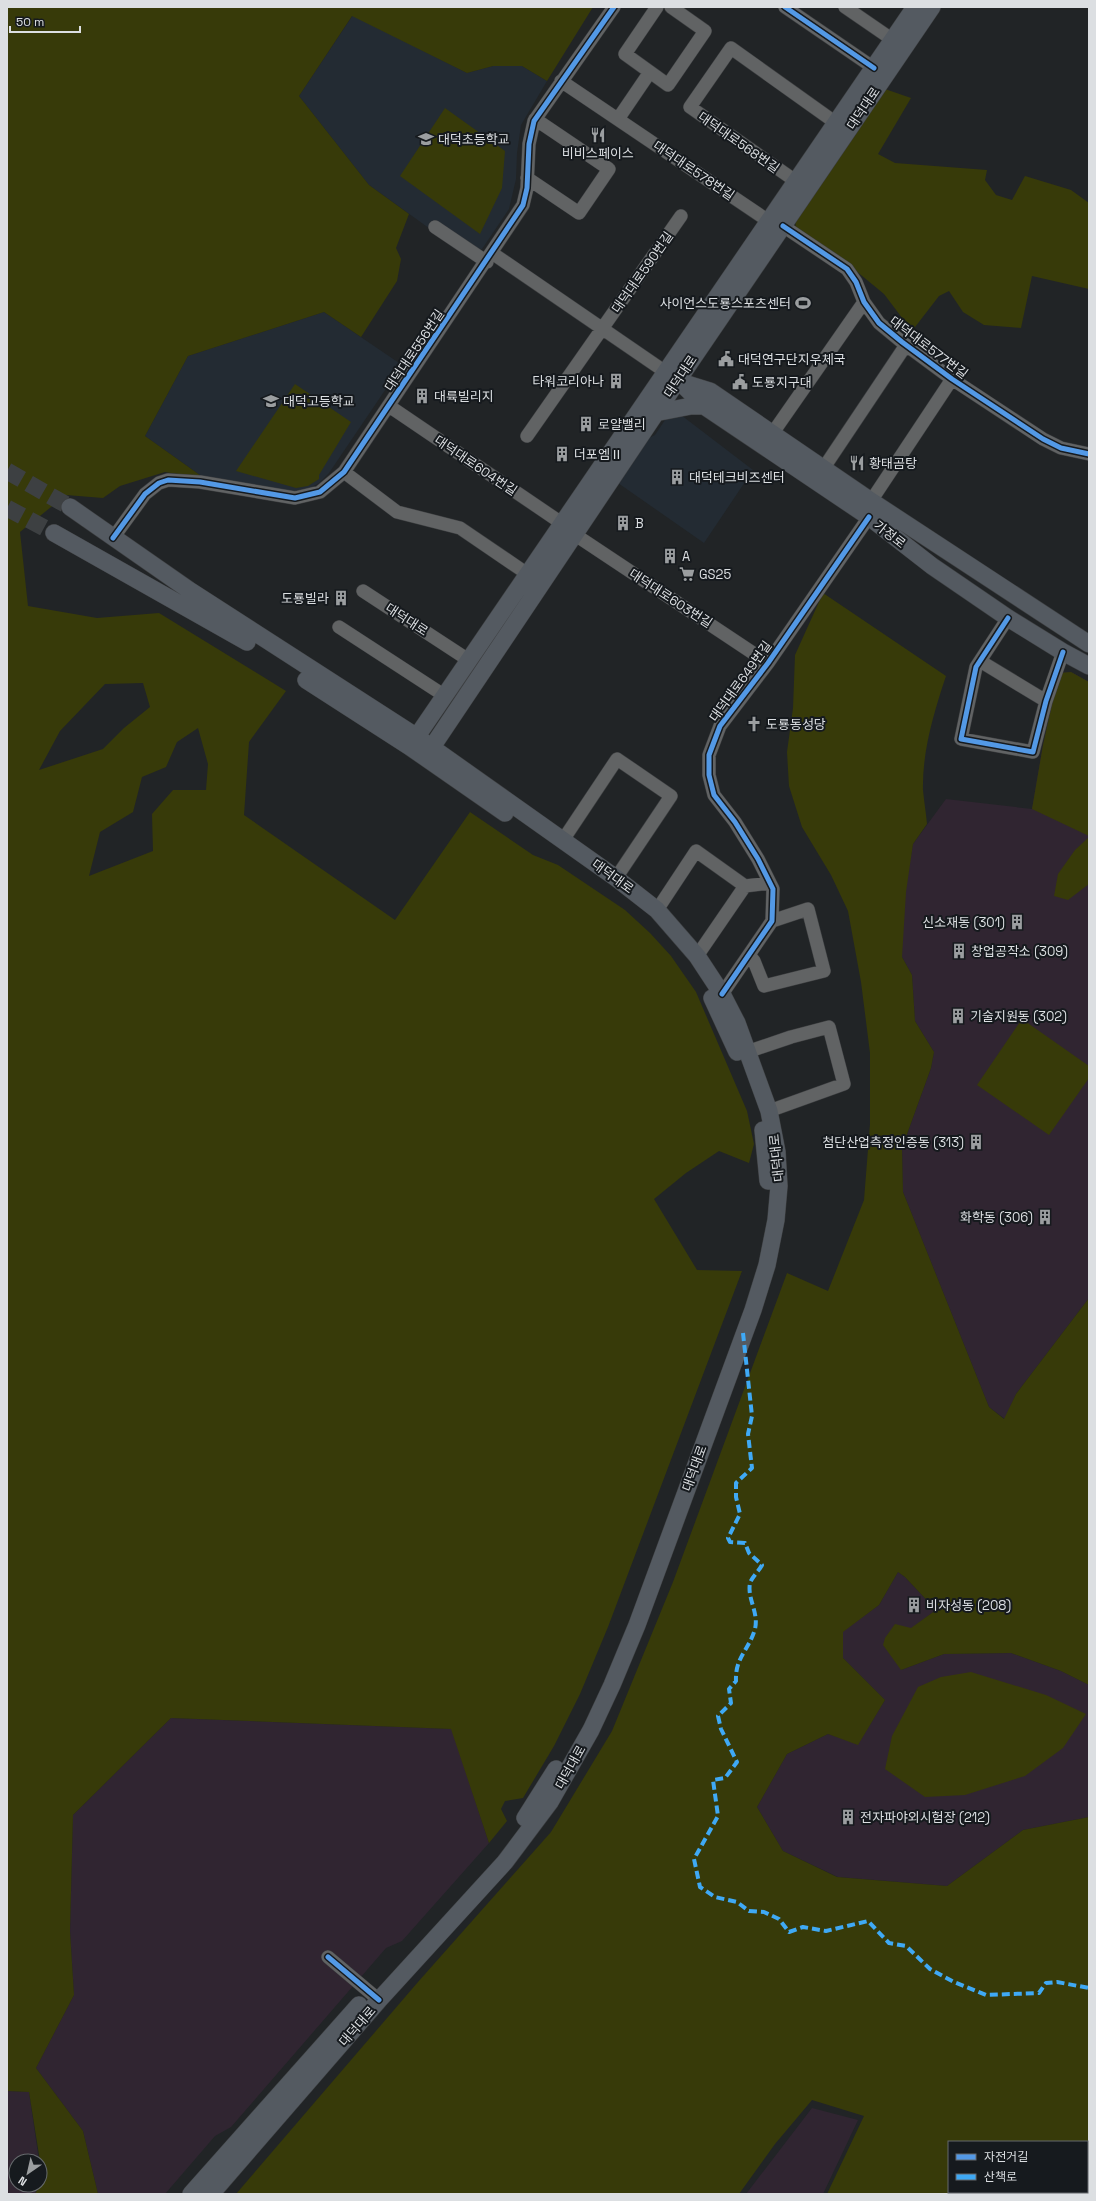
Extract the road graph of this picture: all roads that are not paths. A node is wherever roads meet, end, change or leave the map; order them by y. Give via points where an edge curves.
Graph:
1 (614, 7) edge
2 (657, 7) edge
3 (671, 7) edge
4 (785, 7) edge
5 (845, 7) edge
6 (932, 7) edge
7 (913, 8) edge
8 (893, 40) junction
9 (874, 68) junction
10 (650, 72) junction
11 (561, 81) junction
12 (535, 118) junction
13 (618, 119) junction
14 (836, 123) junction
15 (527, 178) junction
16 (797, 182) junction
17 (681, 216) dead end
18 (776, 224) junction
19 (435, 227) dead end
20 (489, 258) junction
21 (864, 302) junction
22 (602, 328) junction
23 (906, 345) junction
24 (672, 377) junction
25 (952, 379) junction
26 (389, 406) junction
27 (704, 406) junction
28 (655, 413) junction
29 (772, 434) junction
30 (527, 436) dead end
31 (1089, 454) edge
32 (823, 469) junction
33 (344, 472) junction
34 (70, 506) tunnel mouth
35 (870, 509) junction
36 (569, 529) junction
37 (54, 533) tunnel mouth
38 (113, 538) junction
39 (529, 574) junction
40 (364, 591) dead end
41 (1008, 618) junction
42 (339, 627) dead end
43 (1089, 644) edge
44 (1063, 652) junction
45 (470, 661) junction
46 (980, 661) junction
47 (768, 663) junction
48 (1089, 666) edge
49 (445, 696) junction
50 (1046, 701) junction
51 (414, 742) junction
52 (428, 752) junction
53 (563, 840) junction
54 (616, 878) junction
55 (770, 883) junction
56 (745, 886) junction
57 (657, 910) junction
58 (772, 921) junction
59 (749, 955) junction
60 (697, 956) junction
61 (722, 994) junction
62 (748, 1052) junction
63 (769, 1111) junction
64 (328, 1957) dead end
65 (375, 1997) junction
66 (191, 2194) edge
67 (210, 2194) edge

1 - 11 street, 대덕대로556번길
2 - 10 street via 625,54
3 - 10 street via 705,31 668,85
4 - 9 street
5 - 8 street
6 - 18 main road, 대덕대로
7 - 8 main road, 대덕대로
8 - 9 main road, 대덕대로
9 - 14 main road, 대덕대로
10 - 13 street
11 - 12 street, 대덕대로556번길
11 - 13 street, 대덕대로578번길
12 - 15 street, 대덕대로556번길 via 529,144
12 - 15 street via 609,169 579,213
13 - 18 street, 대덕대로578번길
14 - 16 main road, 대덕대로
14 - 16 street, 대덕대로568번길 via 731,48 690,107
15 - 20 street, 대덕대로556번길 via 523,205
16 - 18 main road, 대덕대로
17 - 22 street, 대덕대로590번길
18 - 21 street, 대덕대로577번길 via 847,269 856,282
18 - 24 main road, 대덕대로
19 - 20 street
20 - 22 street
20 - 26 street, 대덕대로556번길
21 - 23 street, 대덕대로577번길 via 879,323
21 - 29 street
22 - 24 street
22 - 30 street, 대덕대로590번길
23 - 25 street, 대덕대로577번길
23 - 32 street
24 - 27 main road, 가정로
24 - 28 main road, 대덕대로
24 - 29 main road, 가정로 via 710,391
24 - 36 main road, 대덕대로
25 - 31 street, 대덕대로577번길 via 1043,439 1061,448
25 - 35 street, 가정로
26 - 33 street, 대덕대로556번길
26 - 36 street, 대덕대로604번길
27 - 28 main road
27 - 35 main road, 가정로
28 - 36 main road, 대덕대로
29 - 32 main road, 가정로
32 - 35 main road, 가정로
33 - 38 street, 대덕대로556번길 via 320,492 295,498 200,482 168,480 159,483 145,494
33 - 39 street via 397,512 460,528
34 - 38 main road
35 - 41 main road, 가정로 via 932,566
35 - 43 main road, 가정로
35 - 47 street, 대덕대로649번길
36 - 39 main road, 대덕대로
36 - 47 street, 대덕대로603번길
36 - 52 main road, 대덕대로
37 - 51 main road via 233,632
38 - 51 main road
39 - 45 main road, 대덕대로
40 - 45 street, 대덕대로
41 - 44 main road, 가정로
41 - 46 street
42 - 49 street
44 - 48 main road, 가정로
44 - 50 street
45 - 49 main road, 대덕대로
46 - 50 street
46 - 50 street via 976,667 961,739 1033,752
47 - 55 street, 대덕대로649번길 via 714,736 709,754 709,775 714,795 739,828
49 - 51 main road, 대덕대로
51 - 52 main road, 대덕대로
52 - 53 main road, 대덕대로
52 - 65 main road, 대덕대로 via 631,901 665,933 690,963 711,995 753,1089 763,1132 768,1204 754,1277 608,1669 580,1729 540,1796 497,1856
53 - 54 main road, 대덕대로
53 - 54 street via 617,759 671,796
54 - 57 main road, 대덕대로
55 - 56 street
55 - 58 street, 대덕대로649번길 via 773,889
56 - 57 street via 696,851
56 - 60 street
57 - 60 main road, 대덕대로
58 - 59 street
58 - 59 street via 808,909 824,970 764,986 758,969
59 - 61 street
60 - 61 main road, 대덕대로
61 - 62 main road, 대덕대로
62 - 63 main road, 대덕대로
62 - 63 street via 829,1027 844,1084
63 - 65 main road, 대덕대로 via 777,1152 779,1186 776,1220 767,1265 753,1310 640,1617 612,1685 591,1730 550,1802 505,1862
64 - 65 street
65 - 66 main road, 대덕대로
65 - 67 main road, 대덕대로

